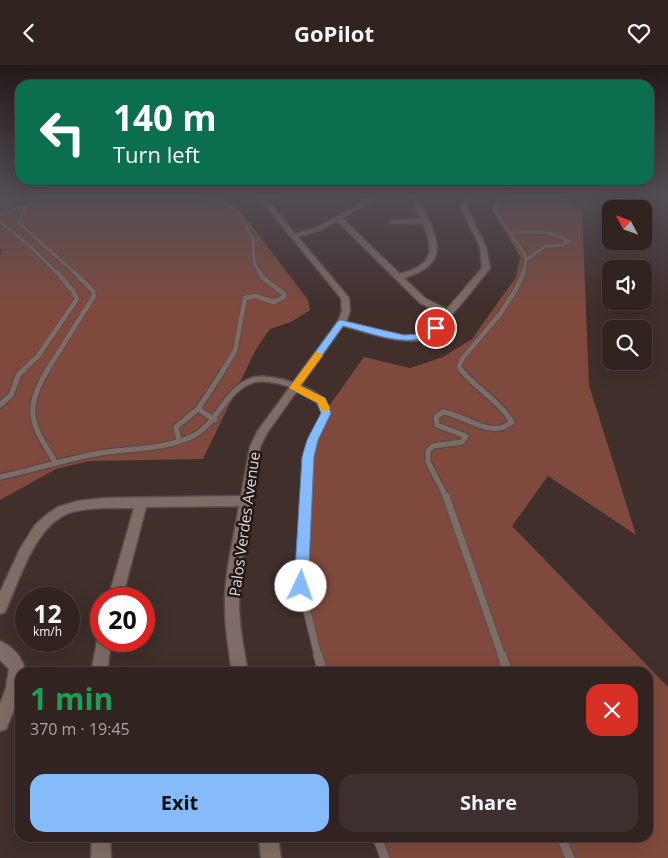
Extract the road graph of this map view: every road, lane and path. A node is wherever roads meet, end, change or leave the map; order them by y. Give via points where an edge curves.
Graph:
1 (13, 233) edge
2 (30, 233) edge
3 (250, 233) edge
4 (291, 233) edge
5 (304, 233) edge
6 (354, 233) edge
7 (430, 233) edge
8 (476, 233) edge
9 (513, 233) edge
10 (546, 233) edge
11 (294, 236) junction
12 (526, 260) junction
13 (399, 277) junction
14 (448, 313) junction
15 (341, 323) junction
16 (294, 388) junction
17 (0, 405) edge
18 (198, 409) junction
19 (215, 420) junction
20 (179, 441) junction
21 (56, 463) junction
22 (0, 477) edge
23 (245, 501) junction
24 (141, 504) junction
25 (118, 587) edge
26 (0, 607) edge
27 (0, 649) edge
28 (102, 652) edge
29 (17, 667) edge
30 (100, 667) edge
31 (239, 667) edge
32 (321, 667) edge
33 (506, 667) edge
34 (15, 687) edge
35 (0, 723) edge
36 (101, 842) edge
37 (269, 842) edge
38 (378, 842) edge
39 (562, 842) edge
40 (101, 858) edge
41 (271, 858) edge
42 (385, 858) edge
43 (570, 858) edge

1 - 17 lane via 72,288 77,299 38,356 19,374 11,395
2 - 21 lane via 85,282 94,296 45,372 34,395 33,422
3 - 18 lane via 258,271 284,297 276,302 251,295 245,298 236,351
4 - 11 street, Palos Verdes Avenue
5 - 11 street
6 - 13 street
7 - 13 street via 434,257 430,264 421,271
8 - 14 street via 483,247 486,268
9 - 12 lane
10 - 12 lane via 569,241 546,246
11 - 15 street, Palos Verdes Avenue via 345,299 346,311
12 - 33 lane via 518,286 507,304 463,356 459,367 472,383 506,411 512,422 498,430 452,413 443,413 436,417 437,425 462,433 465,439 433,446 427,455 445,494
13 - 14 street via 423,301
14 - 15 street via 436,328 414,338
15 - 16 street, Palos Verdes Avenue
16 - 19 lane via 272,379 254,379 234,392
16 - 23 street, Palos Verdes Avenue via 255,447
16 - 32 lane via 322,401 326,413 312,440 308,457 301,586
18 - 19 lane
18 - 20 lane via 176,427
19 - 20 lane via 205,430
20 - 21 lane
21 - 22 lane
23 - 24 street
23 - 31 street, Palos Verdes Avenue via 232,605
24 - 25 street
24 - 26 street via 83,505 62,511 41,528 30,544
27 - 29 street
28 - 30 street
34 - 35 street
36 - 40 street
37 - 41 street
38 - 42 lane
39 - 43 lane

